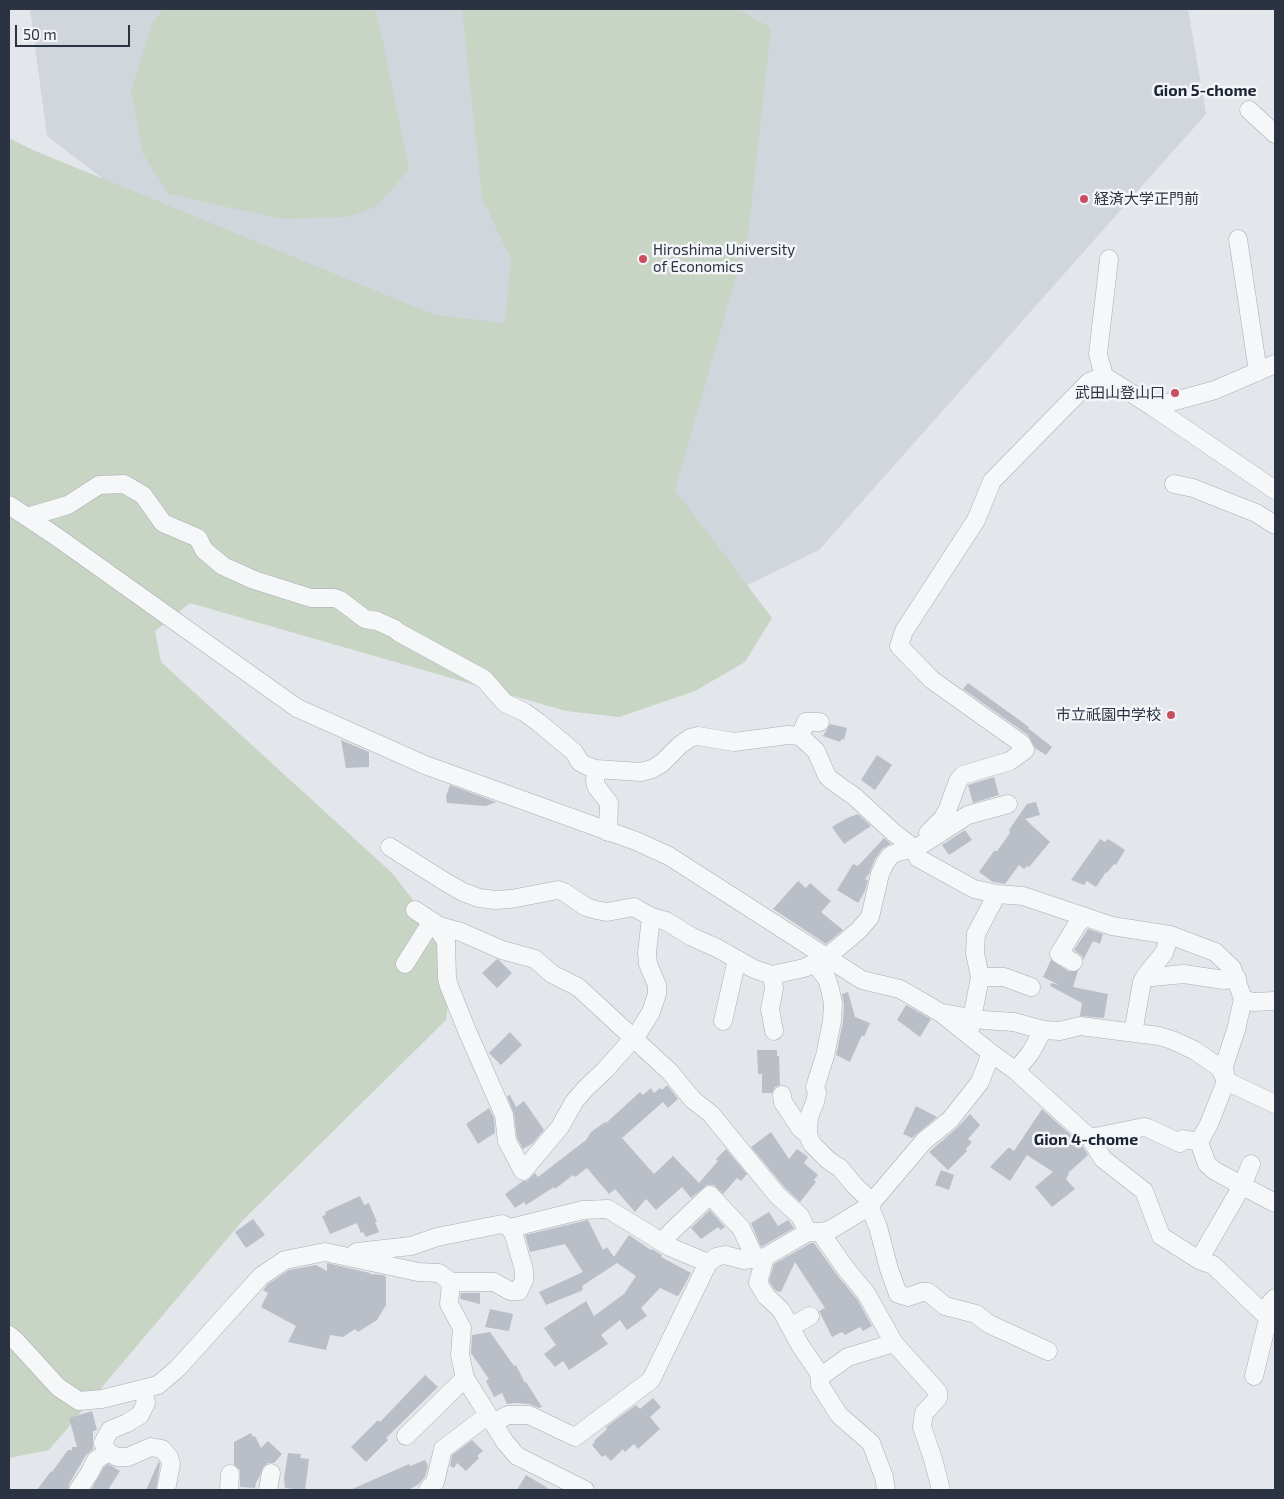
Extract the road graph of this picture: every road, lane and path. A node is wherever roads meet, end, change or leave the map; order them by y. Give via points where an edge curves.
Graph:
1 (1249, 110) dead end
2 (1275, 134) edge
3 (1238, 239) dead end
4 (1109, 259) dead end
5 (1275, 364) edge
6 (1258, 372) junction
7 (1104, 376) junction
8 (1153, 407) junction
9 (1174, 484) dead end
10 (1275, 490) edge
11 (9, 505) edge
12 (27, 518) junction
13 (1275, 525) edge
14 (820, 722) dead end
15 (800, 736) junction
16 (596, 769) junction
17 (1008, 804) dead end
18 (608, 832) junction
19 (390, 847) dead end
20 (915, 849) junction
21 (997, 894) junction
22 (415, 910) dead end
23 (1086, 916) junction
24 (651, 917) junction
25 (435, 924) junction
26 (1170, 935) junction
27 (737, 959) junction
28 (821, 960) junction
29 (1073, 962) dead end
30 (405, 964) dead end
31 (1146, 974) junction
32 (772, 975) junction
33 (980, 977) junction
34 (1236, 978) junction
35 (1031, 987) dead end
36 (1243, 999) junction
37 (1275, 1001) edge
38 (723, 1021) dead end
39 (971, 1026) junction
40 (1043, 1030) junction
41 (774, 1031) dead end
42 (1133, 1033) junction
43 (634, 1038) junction
44 (991, 1053) junction
45 (1016, 1071) junction
46 (1226, 1081) junction
47 (782, 1095) dead end
48 (1275, 1104) edge
49 (808, 1135) junction
50 (1090, 1138) junction
51 (1199, 1142) junction
52 (1251, 1164) dead end
53 (1242, 1186) junction
54 (1275, 1203) edge
55 (870, 1204) junction
56 (510, 1228) junction
57 (814, 1232) junction
58 (662, 1242) junction
59 (350, 1257) junction
60 (760, 1258) junction
61 (1199, 1260) junction
62 (708, 1263) junction
63 (451, 1282) junction
64 (860, 1285) junction
65 (897, 1293) junction
66 (1275, 1298) edge
67 (1269, 1315) edge
68 (810, 1316) dead end
69 (885, 1326) junction
70 (790, 1327) junction
71 (9, 1335) edge
72 (894, 1343) junction
73 (1048, 1351) dead end
74 (1254, 1376) dead end
75 (820, 1377) junction
76 (465, 1378) junction
77 (143, 1389) junction
78 (490, 1419) junction
79 (406, 1436) dead end
80 (108, 1452) junction
81 (562, 1485) edge
82 (78, 1490) edge
83 (166, 1490) edge
84 (428, 1490) edge
85 (585, 1490) edge
86 (886, 1490) edge
87 (941, 1490) edge

1 - 2 street
3 - 6 street
4 - 7 street via 1098,354
5 - 6 street
6 - 8 street via 1215,390
7 - 8 street
7 - 20 street via 1089,382 992,481 976,520 904,631 899,646 932,680 1022,744 1025,750 1010,761 963,775 943,818
8 - 10 street
9 - 13 street via 1193,488 1256,513
11 - 12 street
12 - 16 street via 68,505 99,485 124,484 143,494 163,524 198,538 204,550 223,566 254,580 311,598 340,600 365,619 394,629 484,679 505,702 538,722 574,752 580,762
12 - 18 street via 297,708 425,765
14 - 15 street via 806,722
15 - 16 street via 734,742 698,736 680,744 652,769 641,772
15 - 20 street via 816,751 831,780
16 - 18 street via 596,786 610,803
17 - 20 street via 968,815
18 - 28 street via 670,856
19 - 24 street via 447,883 479,898 518,898 558,890 596,910 607,912 634,907
20 - 21 street via 918,858 929,865 974,889
20 - 28 street via 891,855 884,863 866,924
21 - 23 street via 1023,896
21 - 33 street via 976,934
22 - 25 street
23 - 26 street via 1112,926
23 - 29 street via 1078,922 1059,954
24 - 27 street via 666,921
24 - 43 street via 648,964 657,994 651,1012
25 - 30 street
25 - 43 street via 535,959 552,974 578,987
25 - 43 street via 446,941 449,986 504,1115 507,1141 523,1171 560,1126 574,1102
26 - 31 street via 1164,953
26 - 34 street via 1215,952 1232,968
27 - 32 street
27 - 38 street
28 - 32 street via 804,968
28 - 39 street via 862,980 900,989
28 - 49 street via 830,989 832,1021 815,1087 817,1097 808,1117
31 - 34 street via 1153,977 1184,974 1224,980
31 - 42 street via 1138,997
32 - 41 street via 774,988 770,1009
33 - 35 street via 1004,978
33 - 39 street
34 - 36 street
36 - 37 street
36 - 46 street via 1224,1066
39 - 40 street via 1014,1022
39 - 44 street
40 - 42 street via 1060,1031 1080,1026
40 - 45 street
42 - 46 street via 1172,1040 1194,1050 1220,1068
43 - 57 street via 711,1114 777,1195
44 - 45 street
44 - 55 street via 980,1082 950,1120 924,1141
45 - 50 street
46 - 48 street
46 - 51 street
47 - 49 street via 783,1102
49 - 55 street via 812,1144 840,1168
50 - 51 street via 1148,1128 1180,1143 1183,1139
50 - 61 street via 1103,1159 1144,1191 1161,1236
51 - 53 street via 1207,1164
52 - 53 street
53 - 54 street
53 - 61 street
55 - 57 street via 830,1230
55 - 65 street
56 - 58 street via 583,1210 608,1209
56 - 59 street via 502,1224 437,1237 411,1246 357,1252
56 - 63 street via 524,1270 519,1291 510,1291 494,1282
57 - 60 street
57 - 64 street
58 - 60 street via 710,1195 742,1228
58 - 62 street
59 - 63 street via 439,1274
59 - 77 street via 324,1252 284,1260 261,1276 178,1368 158,1385
60 - 62 street via 744,1260 725,1254
60 - 70 street via 758,1283 781,1310
61 - 67 street via 1213,1265
62 - 78 street via 651,1380 575,1437 528,1415
63 - 76 street via 449,1304 462,1328 460,1355
64 - 65 street
64 - 69 street
65 - 69 street
65 - 73 street via 908,1297 928,1292 945,1306 976,1314 989,1324
66 - 67 street
67 - 74 street
68 - 70 street
69 - 72 street
70 - 75 street
71 - 77 street via 58,1387 79,1401
72 - 75 street via 848,1357
72 - 87 street via 938,1392 938,1398 924,1413 922,1427
75 - 86 street via 820,1385 839,1415 871,1443
76 - 78 street
76 - 79 street
77 - 80 street via 146,1403 140,1415 110,1430 103,1443
78 - 81 street via 517,1456
78 - 84 street via 443,1449 435,1482
80 - 82 street via 96,1460
80 - 83 street via 117,1457 128,1457 151,1447 162,1449 171,1464
81 - 85 street

